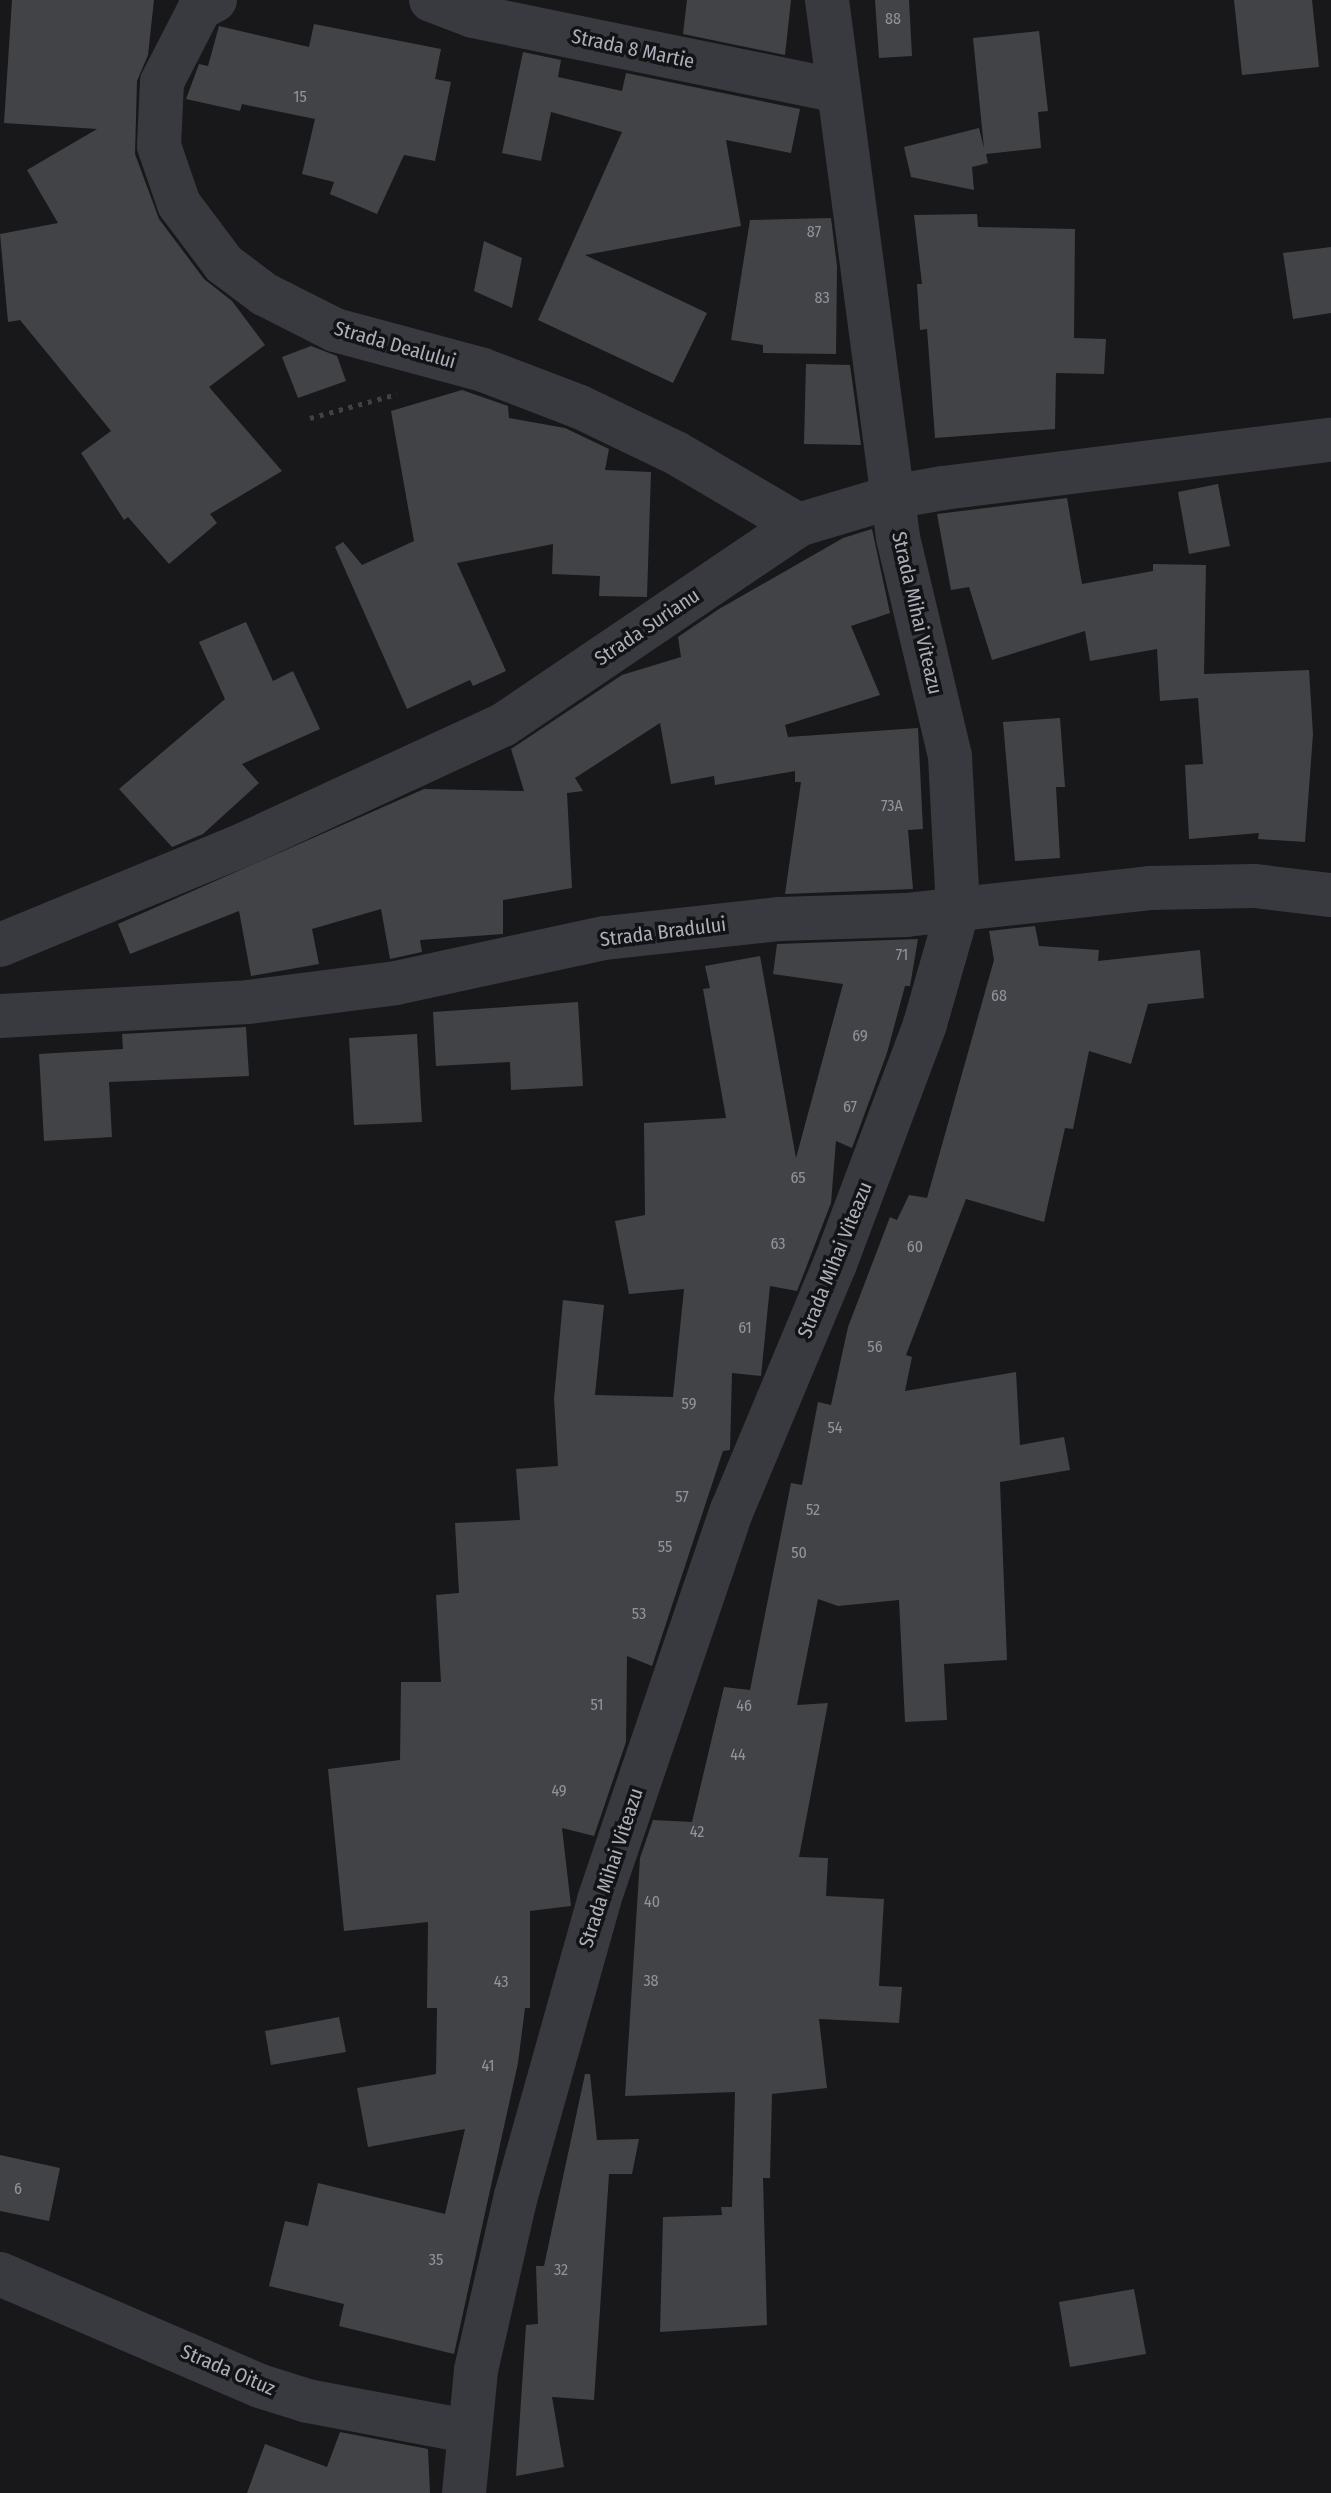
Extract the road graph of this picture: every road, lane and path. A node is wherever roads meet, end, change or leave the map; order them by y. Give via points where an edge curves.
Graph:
1 (215, 0) edge
2 (431, 0) edge
3 (827, 0) edge
4 (838, 91) junction
5 (1331, 440) edge
6 (892, 497) junction
7 (798, 525) junction
8 (1331, 895) edge
9 (958, 909) junction
10 (0, 945) edge
11 (0, 1016) edge
12 (0, 2274) edge
13 (467, 2431) junction
14 (464, 2493) edge

1 - 7 street, Strada Dealului via 200,8 162,82 159,146 179,204 224,264 264,294 335,330 483,370 580,407 676,453
2 - 4 street, Strada 8 Martie via 473,16
3 - 4 street, Strada Mihai Viteazu
4 - 6 street, Strada Mihai Viteazu
5 - 6 street, Strada Surianu
6 - 7 street, Strada Surianu
6 - 9 street, Strada Mihai Viteazu via 950,756
7 - 10 street, Strada Surianu via 503,725 245,844
8 - 9 street, Strada Bradului via 1255,886 1150,888
9 - 11 street, Strada Bradului via 780,919 605,938 396,983 248,1002
9 - 13 street, Strada Mihai Viteazu via 925,1024 835,1264 732,1510 599,1900 516,2196
12 - 13 street, Strada Oituz via 260,2386 308,2401
13 - 14 street, Strada Mihai Viteazu

